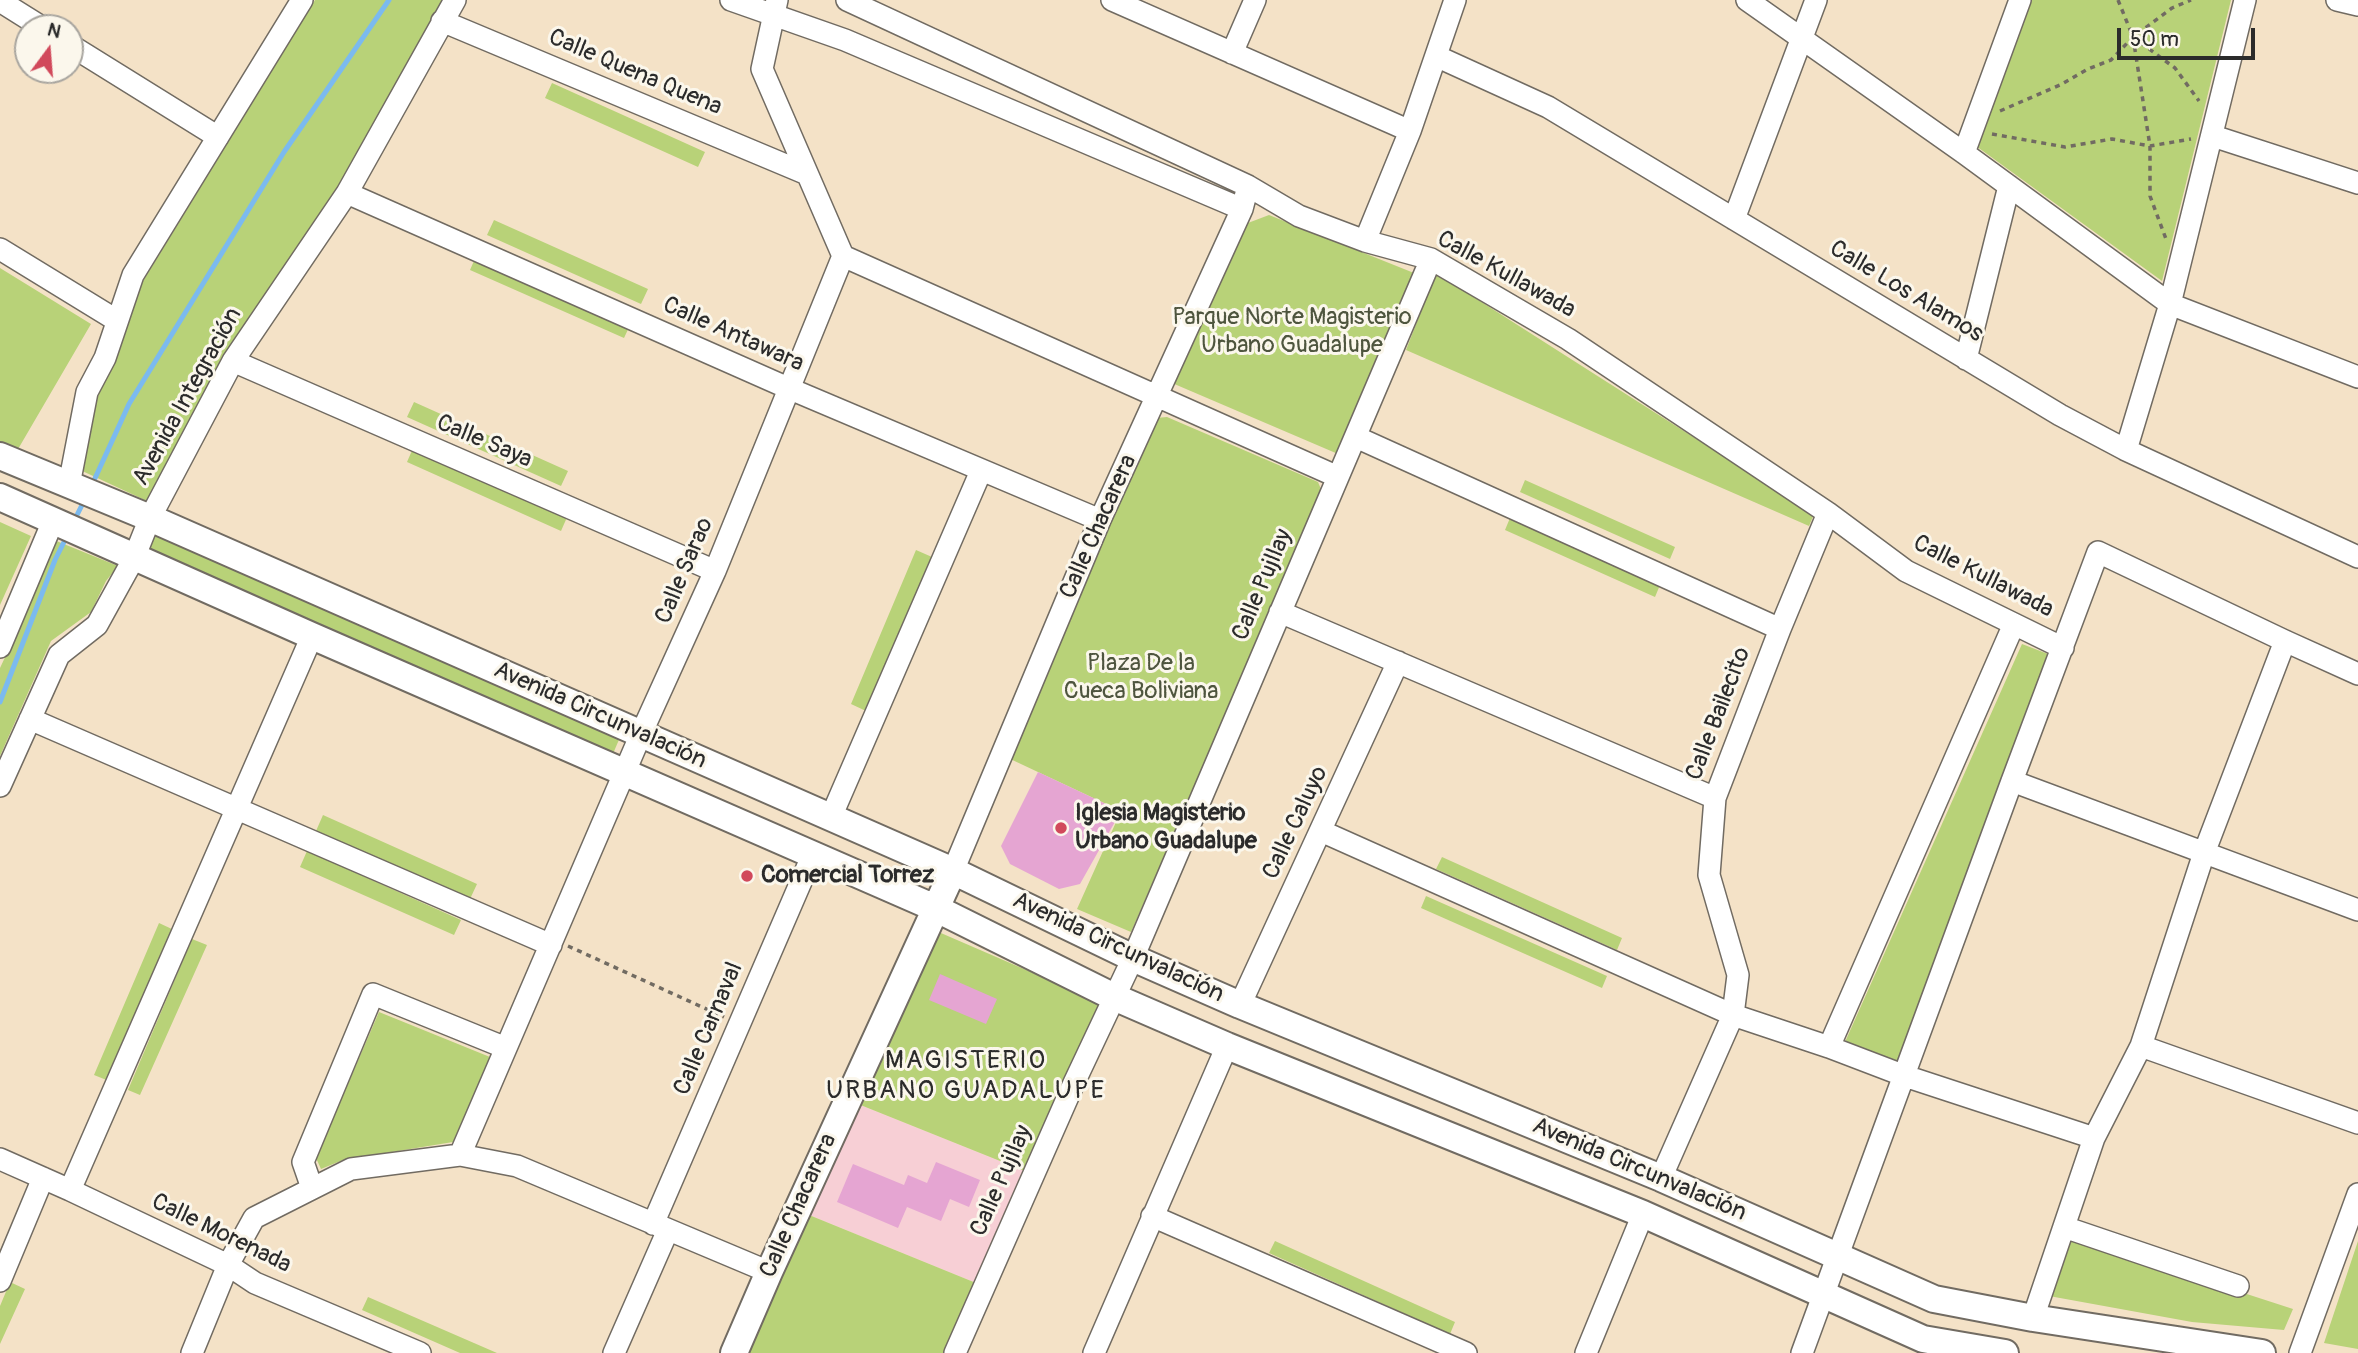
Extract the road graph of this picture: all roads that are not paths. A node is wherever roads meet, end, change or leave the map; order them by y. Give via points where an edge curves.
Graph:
1 (302, 0) edge
2 (455, 0) edge
3 (732, 0) edge
4 (847, 0) edge
5 (1112, 0) edge
6 (1255, 0) edge
7 (1455, 0) edge
8 (1746, 0) edge
9 (1816, 0) edge
10 (2020, 0) edge
11 (2245, 0) edge
12 (2337, 0) edge
13 (0, 1) edge
14 (2358, 5) edge
15 (775, 8) edge
16 (21, 14) edge
17 (442, 21) junction
18 (1801, 40) junction
19 (1231, 53) junction
20 (84, 54) edge
21 (1436, 56) junction
22 (2214, 130) junction
23 (1410, 131) junction
24 (218, 137) junction
25 (1964, 153) junction
26 (807, 174) junction
27 (2358, 183) edge
28 (1248, 186) junction
29 (2009, 186) junction
30 (347, 193) junction
31 (1242, 209) junction
32 (1734, 219) junction
33 (1364, 241) junction
34 (0, 248) edge
35 (843, 256) junction
36 (1431, 259) junction
37 (2170, 304) junction
38 (117, 320) junction
39 (1966, 359) junction
40 (233, 361) junction
41 (2358, 376) edge
42 (788, 388) junction
43 (1158, 397) junction
44 (1356, 437) junction
45 (2126, 450) junction
46 (0, 456) edge
47 (981, 471) junction
48 (1338, 477) junction
49 (82, 491) junction
50 (0, 497) edge
51 (1828, 513) junction
52 (150, 519) junction
53 (1100, 520) junction
54 (67, 527) junction
55 (2358, 557) edge
56 (134, 558) junction
57 (715, 571) junction
58 (1280, 611) junction
59 (2014, 624) junction
60 (1780, 629) junction
61 (312, 636) junction
62 (2285, 641) junction
63 (0, 647) edge
64 (2063, 648) junction
65 (1398, 662) junction
66 (2358, 674) edge
67 (30, 719) junction
68 (642, 734) junction
69 (626, 773) junction
70 (2012, 781) junction
71 (0, 786) edge
72 (1715, 798) junction
73 (237, 809) junction
74 (831, 817) junction
75 (1321, 831) junction
76 (2204, 852) junction
77 (813, 854) junction
78 (953, 871) junction
79 (936, 908) junction
80 (2358, 910) edge
81 (552, 942) junction
82 (1133, 958) junction
83 (1114, 997) junction
84 (1240, 1005) junction
85 (1733, 1014) junction
86 (1227, 1046) junction
87 (1829, 1046) junction
88 (2141, 1046) junction
89 (506, 1048) junction
90 (1905, 1076) junction
91 (2358, 1124) edge
92 (2094, 1138) junction
93 (460, 1155) junction
94 (0, 1159) edge
95 (43, 1178) junction
96 (1661, 1178) junction
97 (312, 1188) junction
98 (70, 1190) junction
99 (2358, 1194) edge
100 (1643, 1214) junction
101 (1152, 1216) junction
102 (660, 1227) junction
103 (2064, 1227) junction
104 (1836, 1255) junction
105 (228, 1265) junction
106 (769, 1272) junction
107 (0, 1281) edge
108 (2238, 1286) dead end
109 (1824, 1295) junction
110 (2034, 1318) junction
111 (192, 1353) edge
112 (420, 1353) edge
113 (614, 1353) edge
114 (734, 1353) edge
115 (955, 1353) edge
116 (1094, 1353) edge
117 (1466, 1353) edge
118 (1586, 1353) edge
119 (1802, 1353) edge
120 (2005, 1353) edge
121 (2262, 1353) edge
122 (2300, 1353) edge

1 - 24 street
2 - 17 street, Avenida Integración
3 - 15 street
4 - 28 street, Calle Kullawada
5 - 19 street
6 - 19 street
7 - 21 street
8 - 18 street
9 - 18 street
10 - 25 street
11 - 22 street
12 - 14 street
13 - 16 street
15 - 26 street via 762,69
15 - 31 street
17 - 26 street, Calle Quena Quena
17 - 30 street, Avenida Integración
18 - 25 street
18 - 32 street
19 - 23 street
20 - 24 street
21 - 23 street
21 - 32 street, Calle Los Alamos via 1548,107
22 - 27 street
22 - 37 street
23 - 33 street
24 - 38 street via 133,275
25 - 29 street
26 - 35 street
28 - 31 street, Calle Chacarera
28 - 33 street, Calle Kullawada via 1299,216
29 - 37 street
29 - 39 street
30 - 40 street, Avenida Integración
30 - 42 street, Calle Antawara
31 - 43 street, Calle Chacarera
32 - 39 street, Calle Los Alamos
33 - 36 street, Calle Kullawada
34 - 38 street
35 - 42 street, Calle Sarao
35 - 43 street
36 - 44 street, Calle Pujllay
36 - 51 street, Calle Kullawada via 1568,339
37 - 41 street
37 - 45 street
38 - 49 street via 105,358 87,392
39 - 45 street, Calle Los Alamos
40 - 52 street, Avenida Integración
40 - 57 street, Calle Saya
42 - 47 street, Calle Antawara
42 - 57 street, Calle Sarao
43 - 48 street
43 - 53 street, Calle Chacarera
44 - 48 street, Calle Pujllay
44 - 60 street
45 - 55 street, Calle Los Alamos
46 - 49 main road, Avenida Circunvalación
47 - 53 street, Calle Antawara
47 - 74 street
48 - 58 street, Calle Pujllay
49 - 52 main road, Avenida Circunvalación
50 - 54 main road, Avenida Circunvalación
51 - 59 street, Calle Kullawada via 1906,570
51 - 60 street, Calle Bailecito
52 - 56 street, Avenida Integración
52 - 68 main road, Avenida Circunvalación
53 - 78 street, Calle Chacarera
54 - 56 main road, Avenida Circunvalación
54 - 63 street
56 - 61 main road, Avenida Circunvalación
56 - 67 street, Avenida Integración via 97,625 59,655
57 - 68 street, Calle Sarao
58 - 65 street
58 - 82 street, Calle Pujllay
59 - 64 street, Calle Kullawada
59 - 87 street
60 - 72 street, Calle Bailecito
61 - 69 main road, Avenida Circunvalación
61 - 73 street
62 - 64 street via 2098,552
62 - 66 street
62 - 76 street
64 - 70 street
65 - 72 street
65 - 75 street, Calle Caluyo
67 - 71 street, Avenida Integración
67 - 73 street
68 - 69 street, Calle Sarao
68 - 74 main road, Avenida Circunvalación
69 - 77 main road, Avenida Circunvalación
69 - 81 street, Calle Sarao
70 - 76 street
70 - 90 street
72 - 85 street, Calle Bailecito via 1709,875 1738,975
73 - 81 street
73 - 98 street
74 - 78 main road, Avenida Circunvalación
75 - 84 street, Calle Caluyo
75 - 85 street
76 - 80 street
76 - 88 street
77 - 79 main road, Avenida Circunvalación
77 - 102 street, Calle Carnaval via 739,1024
78 - 79 main road, Calle Chacarera
78 - 82 main road, Avenida Circunvalación
79 - 83 main road, Avenida Circunvalación
79 - 106 main road, Calle Chacarera
81 - 89 street, Calle Sarao
82 - 83 street, Calle Pujllay
82 - 84 main road, Avenida Circunvalación
83 - 86 main road, Avenida Circunvalación
83 - 115 street, Calle Pujllay
84 - 96 main road, Avenida Circunvalación
85 - 87 street
85 - 96 street, Calle Bailecito
86 - 100 main road, Avenida Circunvalación
86 - 101 street
87 - 90 street
88 - 91 street
88 - 92 street
89 - 93 street, Calle Sarao
89 - 97 street via 373,994 303,1162
90 - 92 street
90 - 104 street
92 - 103 street
93 - 97 street via 351,1168
93 - 102 street via 517,1166
94 - 95 street, Calle Morenada
95 - 98 street, Calle Morenada
95 - 107 street
96 - 104 main road, Avenida Circunvalación
97 - 105 street via 254,1218
98 - 105 street, Calle Morenada
99 - 122 street
100 - 109 main road, Avenida Circunvalación
100 - 118 street
101 - 116 street
101 - 117 street
102 - 106 street
102 - 113 street, Calle Carnaval
103 - 108 street
103 - 110 street
104 - 109 street
104 - 110 main road, Avenida Circunvalación via 1934,1298
105 - 111 street
105 - 112 street, Calle Morenada via 255,1283
106 - 114 main road, Calle Chacarera
109 - 119 street
109 - 120 main road, Avenida Circunvalación via 1923,1339
110 - 121 main road, Avenida Circunvalación

